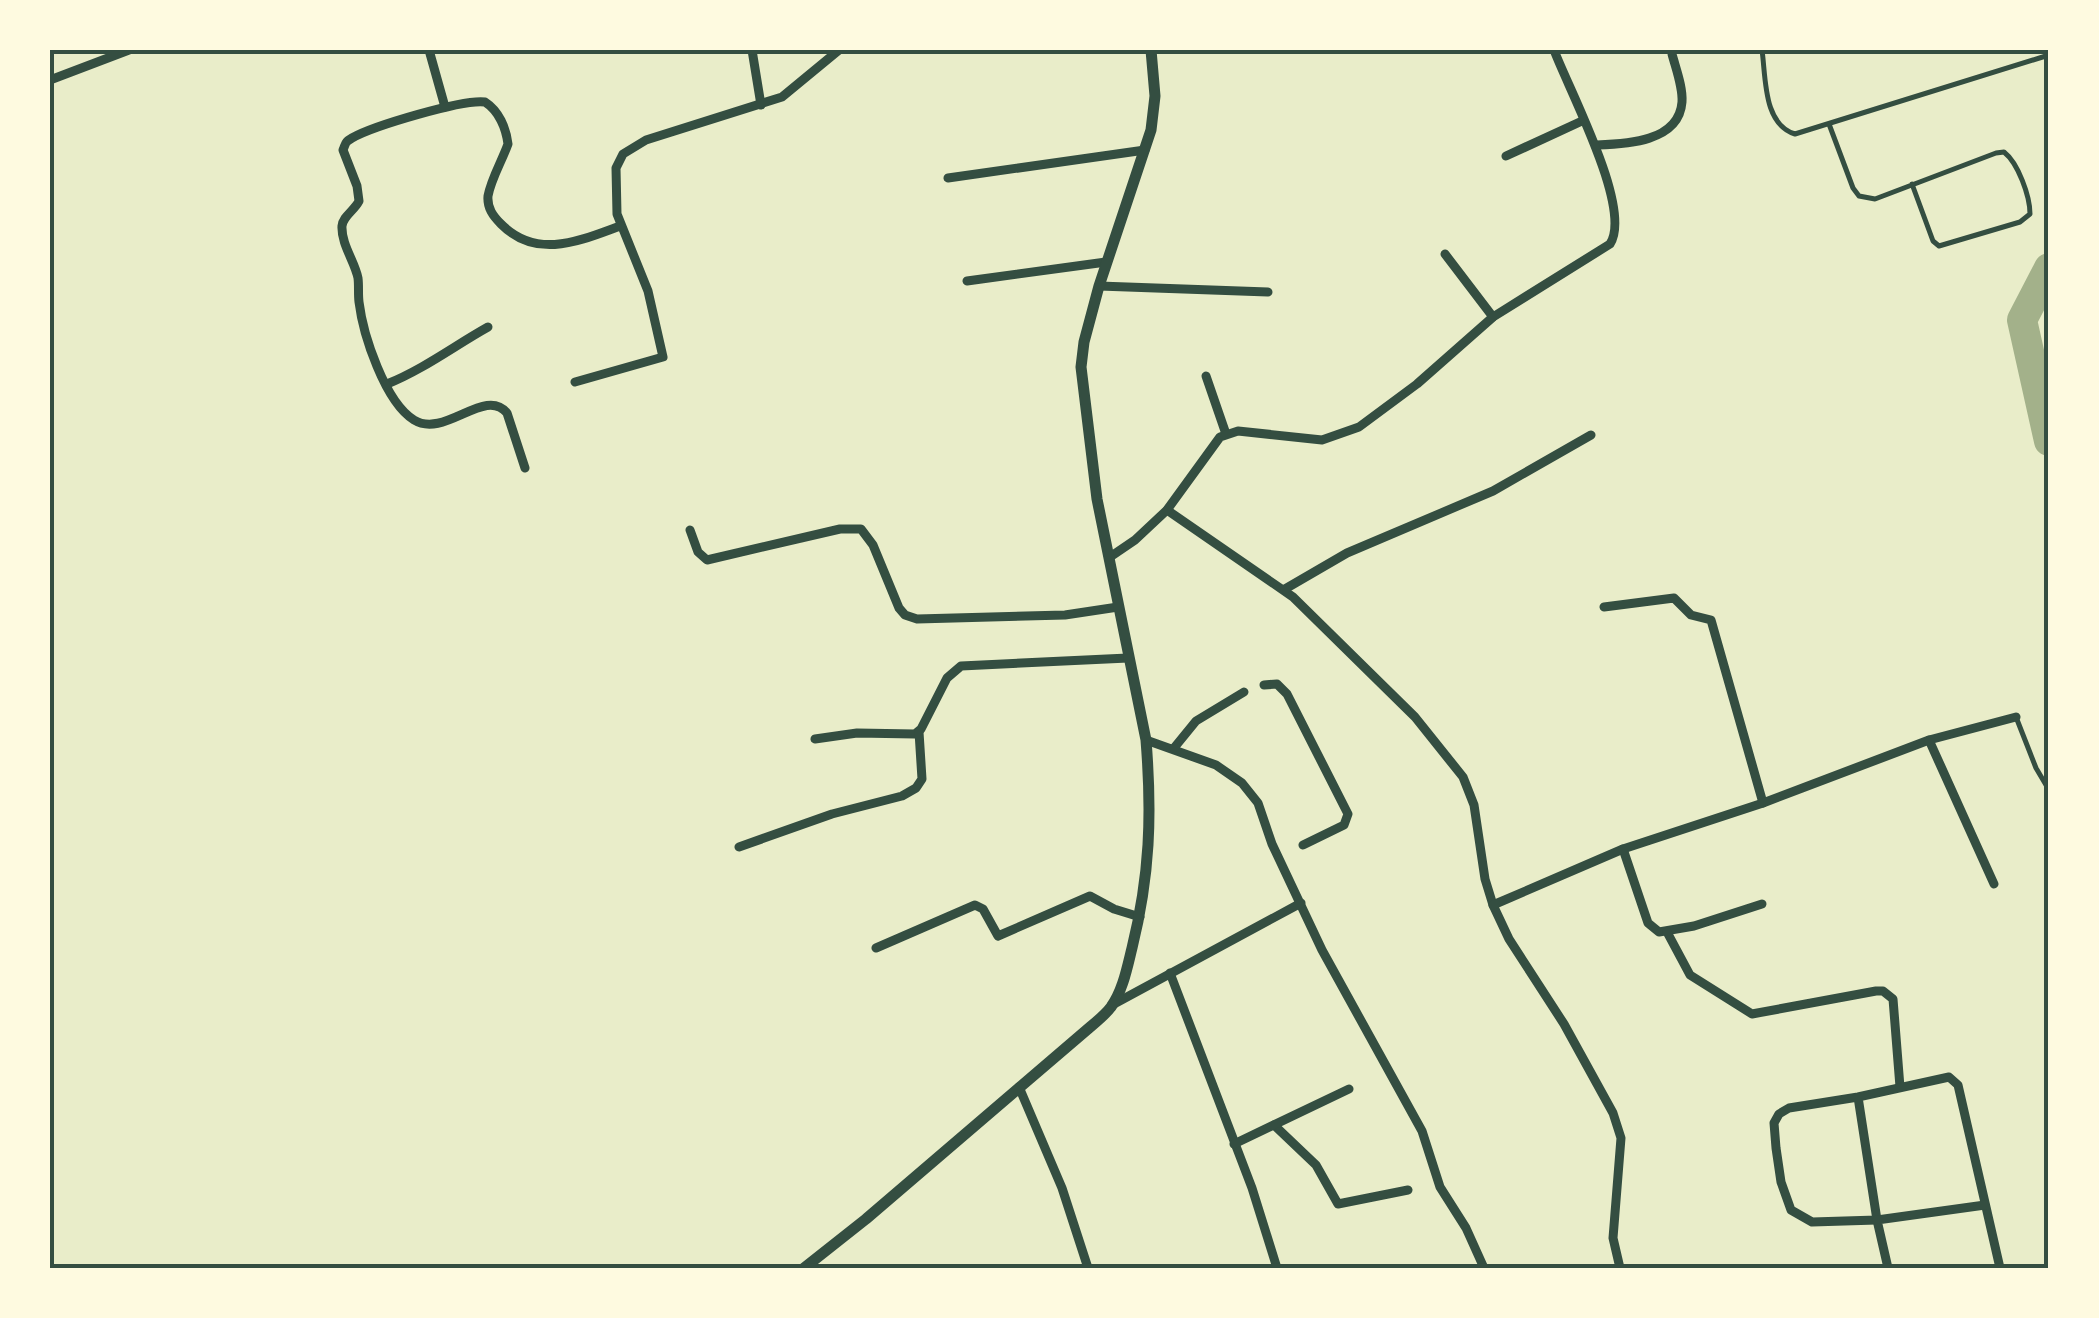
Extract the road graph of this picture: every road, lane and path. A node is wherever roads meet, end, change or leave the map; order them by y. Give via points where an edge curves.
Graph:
1 (129, 50) edge
2 (429, 50) edge
3 (752, 50) edge
4 (839, 50) edge
5 (1151, 50) edge
6 (1554, 50) edge
7 (1762, 50) edge
8 (1672, 54) dead end
9 (2049, 54) edge
10 (50, 80) edge
11 (761, 105) junction
12 (445, 107) junction
13 (1582, 120) junction
14 (1829, 124) junction
15 (1597, 145) junction
16 (1144, 150) junction
17 (1506, 156) dead end
18 (948, 178) dead end
19 (1912, 184) junction
20 (620, 226) junction
21 (1445, 254) dead end
22 (1106, 262) junction
23 (967, 281) dead end
24 (1099, 286) junction
25 (1268, 292) dead end
26 (1493, 317) junction
27 (488, 327) dead end
28 (1206, 376) dead end
29 (576, 382) dead end
30 (387, 384) junction
31 (1226, 434) junction
32 (1591, 434) dead end
33 (526, 468) dead end
34 (1167, 510) junction
35 (690, 530) dead end
36 (1110, 558) junction
37 (1284, 590) junction
38 (1118, 607) junction
39 (1604, 607) dead end
40 (1128, 658) junction
41 (1264, 685) dead end
42 (1244, 692) dead end
43 (2016, 717) joint
44 (920, 732) junction
45 (815, 739) dead end
46 (1146, 740) junction
47 (1929, 740) junction
48 (1174, 748) junction
49 (2049, 790) edge
50 (1763, 802) junction
51 (1303, 846) dead end
52 (739, 847) dead end
53 (1624, 849) junction
54 (1994, 884) dead end
55 (1301, 904) junction
56 (1762, 904) dead end
57 (1493, 906) junction
58 (1140, 917) junction
59 (1666, 932) junction
60 (876, 948) dead end
61 (1170, 974) junction
62 (1112, 1006) junction
63 (1018, 1087) junction
64 (1900, 1087) junction
65 (1348, 1089) dead end
66 (1858, 1097) junction
67 (1274, 1125) junction
68 (1234, 1144) junction
69 (1408, 1190) dead end
70 (1984, 1204) junction
71 (1876, 1220) junction
72 (804, 1268) edge
73 (1088, 1268) edge
74 (1277, 1268) edge
75 (1484, 1268) edge
76 (1620, 1268) edge
77 (1888, 1268) edge
78 (2000, 1268) edge

1 - 10 street
2 - 12 street
3 - 11 street
4 - 11 street via 782,97
5 - 16 street via 1155,96
6 - 13 street
7 - 14 lane via 1779,125 1795,134
8 - 15 street via 1682,104 1672,124 1652,138
9 - 14 lane
11 - 20 street via 646,140 623,154 616,168
12 - 20 street via 477,101 498,115 508,144 488,198 512,234 555,246
12 - 30 street via 353,137 343,150 359,202 342,232
13 - 15 street
13 - 17 street
14 - 19 lane via 1859,196 1875,199
15 - 26 street via 1615,236
16 - 18 street
16 - 22 street
19 - 19 lane via 2004,152 2030,214 1939,246
20 - 29 street via 648,291 663,357
21 - 26 street
22 - 23 street
22 - 24 street
24 - 25 street
24 - 36 street via 1084,342 1082,392
26 - 31 street via 1359,427 1322,440
27 - 30 street via 433,364
28 - 31 street
30 - 33 street via 410,417 434,426 490,404 502,406
31 - 34 street
32 - 37 street via 1494,491 1347,553
34 - 36 street
34 - 37 street
35 - 38 street via 707,560 861,529 899,608 917,619 1064,616
36 - 38 street
37 - 57 street via 1414,717 1463,777
38 - 40 street
39 - 50 street via 1674,598 1690,615 1711,620
40 - 44 street via 962,666 946,678
40 - 46 street
41 - 51 street via 1277,684 1287,694 1348,814 1344,825
42 - 48 street via 1196,722
43 - 47 street
43 - 49 lane
44 - 45 street
44 - 52 street via 922,779 911,792
46 - 48 street
46 - 58 street via 1151,839
47 - 50 street
47 - 54 street
48 - 55 street via 1242,782 1258,803
50 - 53 street
53 - 57 street
53 - 59 street via 1648,923
55 - 61 street
55 - 75 street via 1422,1130 1440,1187
56 - 59 street
57 - 76 street via 1613,1114 1621,1138 1613,1238
58 - 60 street via 1086,896 998,936 975,906
58 - 62 street
59 - 64 street via 1690,975 1752,1014 1876,991 1889,995
61 - 62 street
61 - 68 street
62 - 63 street
63 - 72 street
63 - 73 street
64 - 66 street
64 - 70 street via 1939,1077 1956,1081
65 - 67 street
66 - 71 street
66 - 71 street via 1779,1114 1774,1123 1781,1182 1792,1210 1805,1220
67 - 68 street
67 - 69 street via 1316,1166 1338,1204
68 - 74 street
70 - 71 street
70 - 78 street
71 - 77 street

